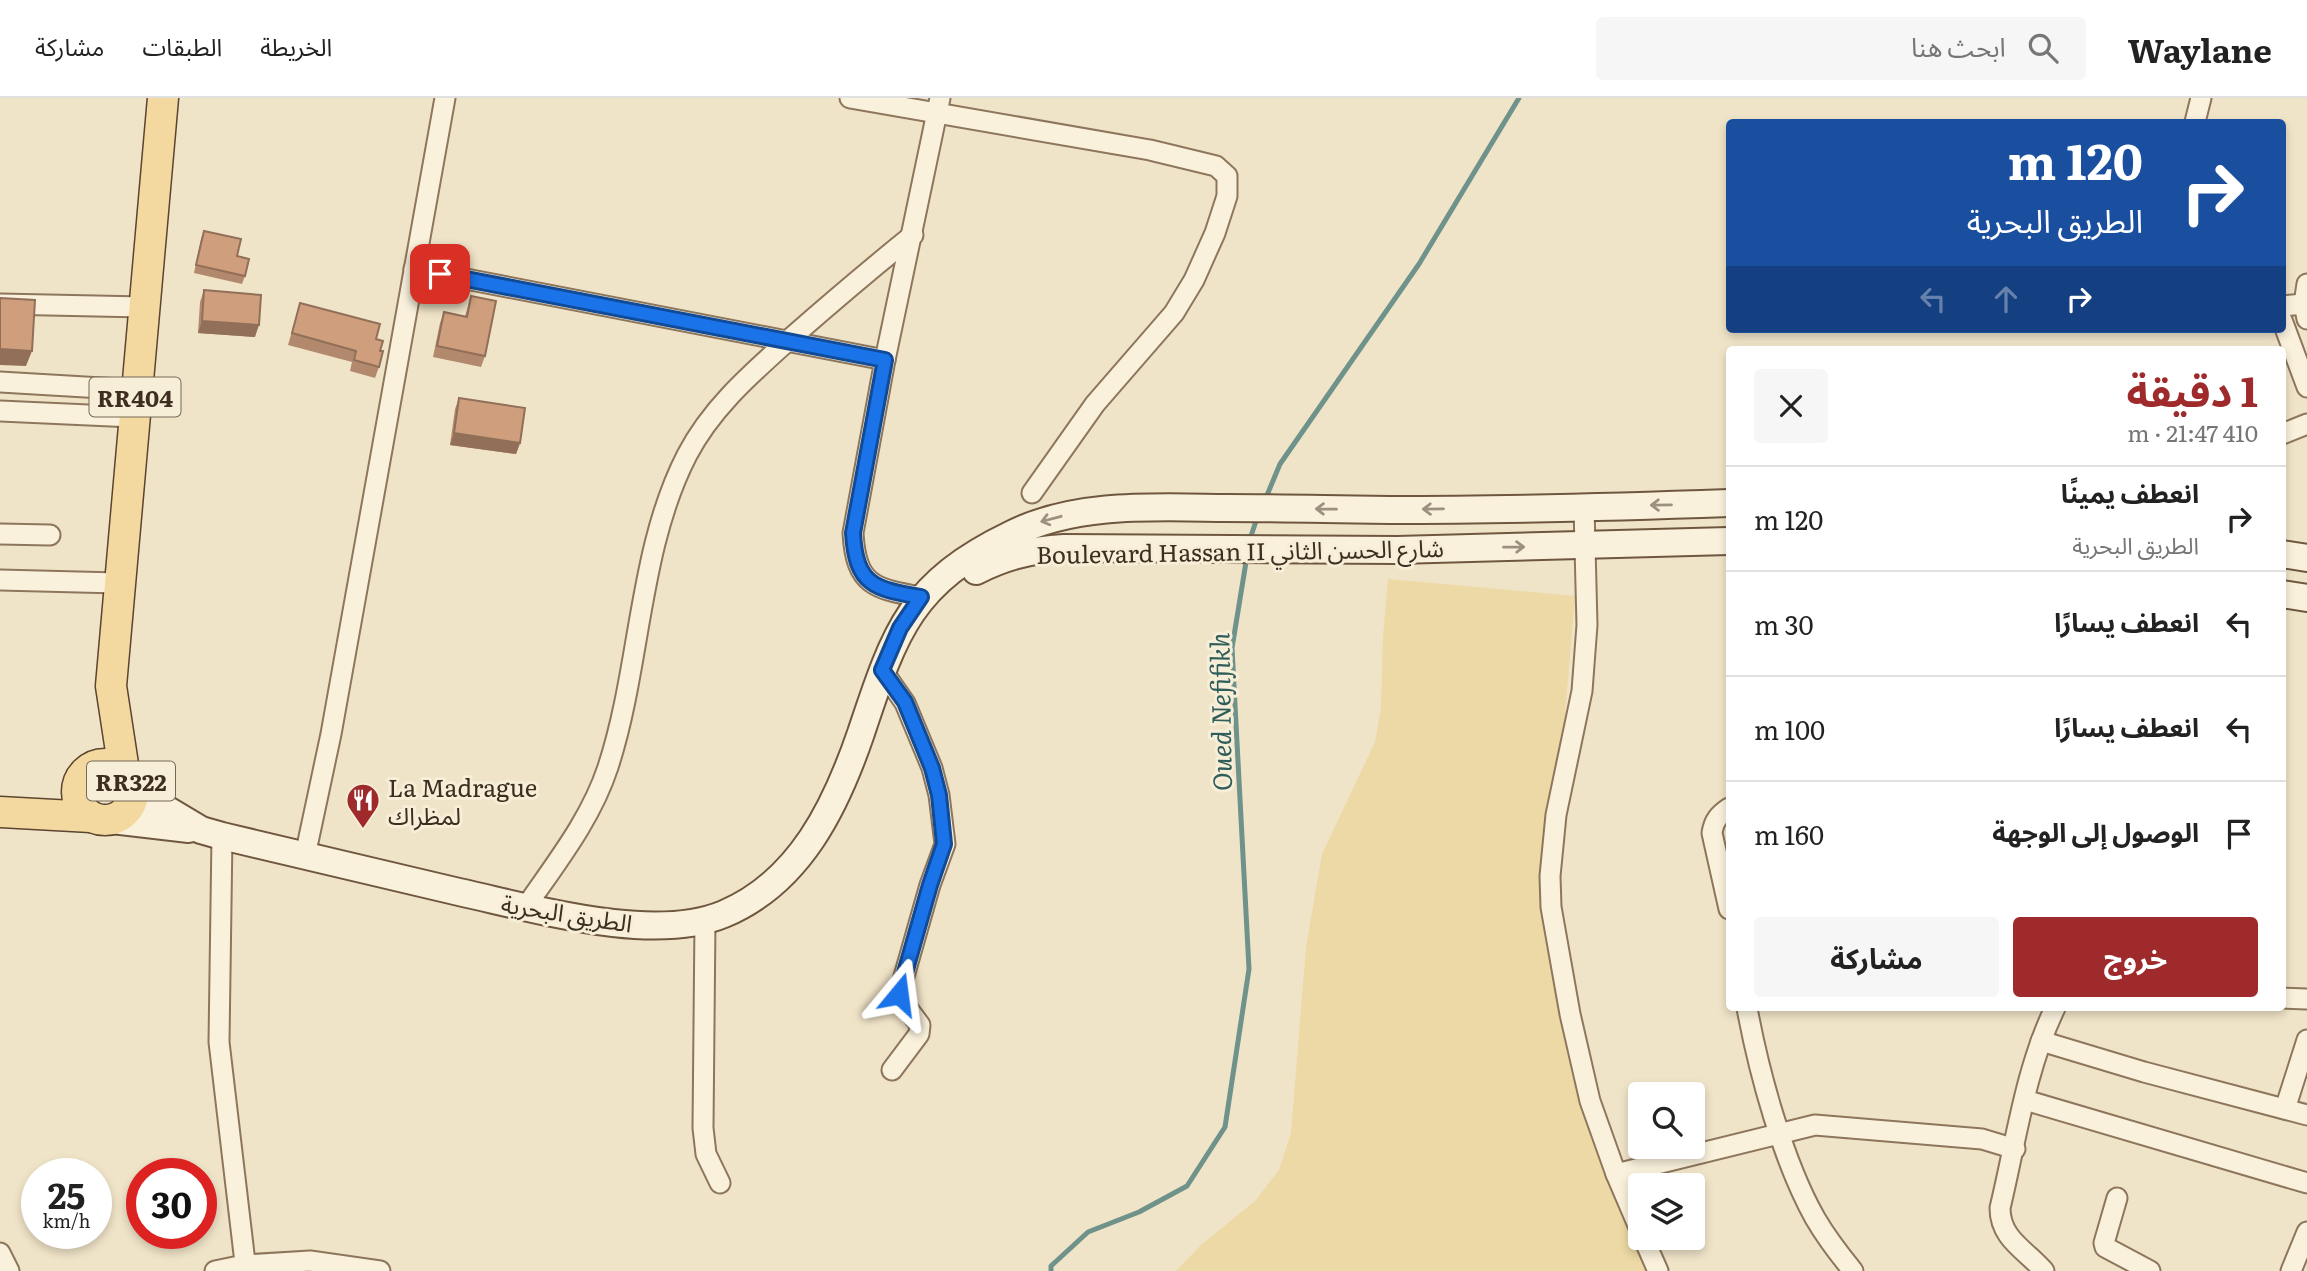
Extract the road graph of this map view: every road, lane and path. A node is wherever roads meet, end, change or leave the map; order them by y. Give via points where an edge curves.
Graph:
1 (163, 98) edge
2 (445, 98) edge
3 (850, 98) edge
4 (2201, 98) edge
5 (939, 105) edge
6 (2195, 119) edge
7 (913, 235) junction
8 (414, 269) junction
9 (2306, 302) edge
10 (0, 304) edge
11 (2286, 305) edge
12 (144, 307) junction
13 (2286, 331) edge
14 (787, 342) junction
15 (885, 360) junction
16 (0, 382) edge
17 (2307, 387) edge
18 (135, 404) junction
19 (0, 411) edge
20 (2307, 424) edge
21 (2286, 432) edge
22 (1032, 493) dead end
23 (1726, 503) edge
24 (1584, 507) junction
25 (0, 534) edge
26 (50, 535) dead end
27 (1726, 541) edge
28 (1585, 545) junction
29 (2286, 555) edge
30 (2307, 558) edge
31 (0, 580) edge
32 (118, 583) junction
33 (2286, 595) edge
34 (921, 597) junction
35 (2307, 598) edge
36 (882, 670) junction
37 (111, 696) junction
38 (85, 772) junction
39 (129, 780) junction
40 (1726, 810) edge
41 (0, 811) edge
42 (102, 818) junction
43 (212, 833) junction
44 (305, 856) junction
45 (1726, 896) edge
46 (525, 908) junction
47 (705, 921) junction
48 (2286, 998) edge
49 (2307, 999) edge
50 (1748, 1011) edge
51 (2054, 1011) edge
52 (2307, 1040) edge
53 (2041, 1041) junction
54 (892, 1070) dead end
55 (2025, 1100) junction
56 (2285, 1109) junction
57 (2307, 1115) edge
58 (1780, 1133) junction
59 (2015, 1149) junction
60 (1616, 1174) junction
61 (720, 1183) dead end
62 (2307, 1184) edge
63 (2117, 1198) dead end
64 (1628, 1202) edge
65 (2307, 1232) edge
66 (1649, 1250) edge
67 (0, 1253) edge
68 (245, 1268) edge
69 (9, 1271) edge
70 (215, 1271) edge
71 (380, 1271) edge
72 (1658, 1271) edge
73 (1853, 1271) edge
74 (2044, 1271) edge
75 (2150, 1271) edge
76 (2291, 1271) edge

1 - 12 main road, RR404
2 - 8 street
3 - 5 street
4 - 6 street
5 - 7 street
5 - 22 street via 1182,157 1216,166 1227,176 1227,196 1215,233 1174,313 1095,404
7 - 14 street
7 - 15 street
8 - 14 street
8 - 44 street
9 - 11 street
10 - 12 street
12 - 18 main road, RR404
13 - 17 street
14 - 15 street
14 - 46 street via 713,414 678,475 657,543 628,695 607,770 588,814
15 - 34 street via 853,533 854,554 859,570 873,584
16 - 18 street
18 - 19 street
18 - 32 main road, RR404
20 - 21 street
23 -> 24 main road, Boulevard Hassan II شارع الحسن الثاني / RR322
24 - 28 street
24 -> 34 main road, Boulevard Hassan II شارع الحسن الثاني / RR322 via 1182,507 1072,514 1016,531 951,569
25 - 26 street
27 - 28 main road, Boulevard Hassan II شارع الحسن الثاني
34 -> 28 main road, Boulevard Hassan II شارع الحسن الثاني via 1002,558 1035,550
28 - 60 street via 1587,625 1582,691 1556,815 1550,876 1570,1014 1590,1101
29 - 30 main road
31 - 32 street
32 - 37 main road, RR404
33 - 35 main road
34 - 36 main road, الطريق البحرية / RR322 via 900,628
36 - 47 main road, الطريق البحرية / RR322 via 856,747 814,839 796,862 755,896
36 - 54 street via 905,702 932,768 944,844 899,994 920,1025 919,1034
37 - 38 main road, RR404
37 - 39 main road, RR404
38 - 39 main road, RR322 via 107,764
38 - 41 main road, RR322 via 60,791
38 - 42 main road, RR322 via 76,794 79,803
39 - 42 main road, RR322 via 132,803 124,814
39 - 43 main road, RR322
40 - 45 street via 1713,823 1712,833
41 - 42 main road, RR322
42 - 43 main road, RR322
43 - 44 main road, الطريق البحرية / RR322
43 - 68 street via 219,1042
44 - 46 main road, الطريق البحرية / RR322
46 - 47 main road, الطريق البحرية / RR322 via 634,924
47 - 61 street via 703,1128 706,1154
48 - 49 street
50 - 58 street
51 - 53 street
52 - 56 street
53 - 55 street
53 - 56 street
55 - 59 street
55 - 62 street
56 - 57 street
58 - 59 street via 1828,1125 1982,1139
58 - 60 street
58 - 73 street via 1814,1217
59 - 74 street via 2000,1221 2007,1235
60 - 64 street
63 - 75 street via 2105,1247
65 - 76 street
66 - 72 street
67 - 69 street
68 - 70 street
68 - 71 street via 310,1261

